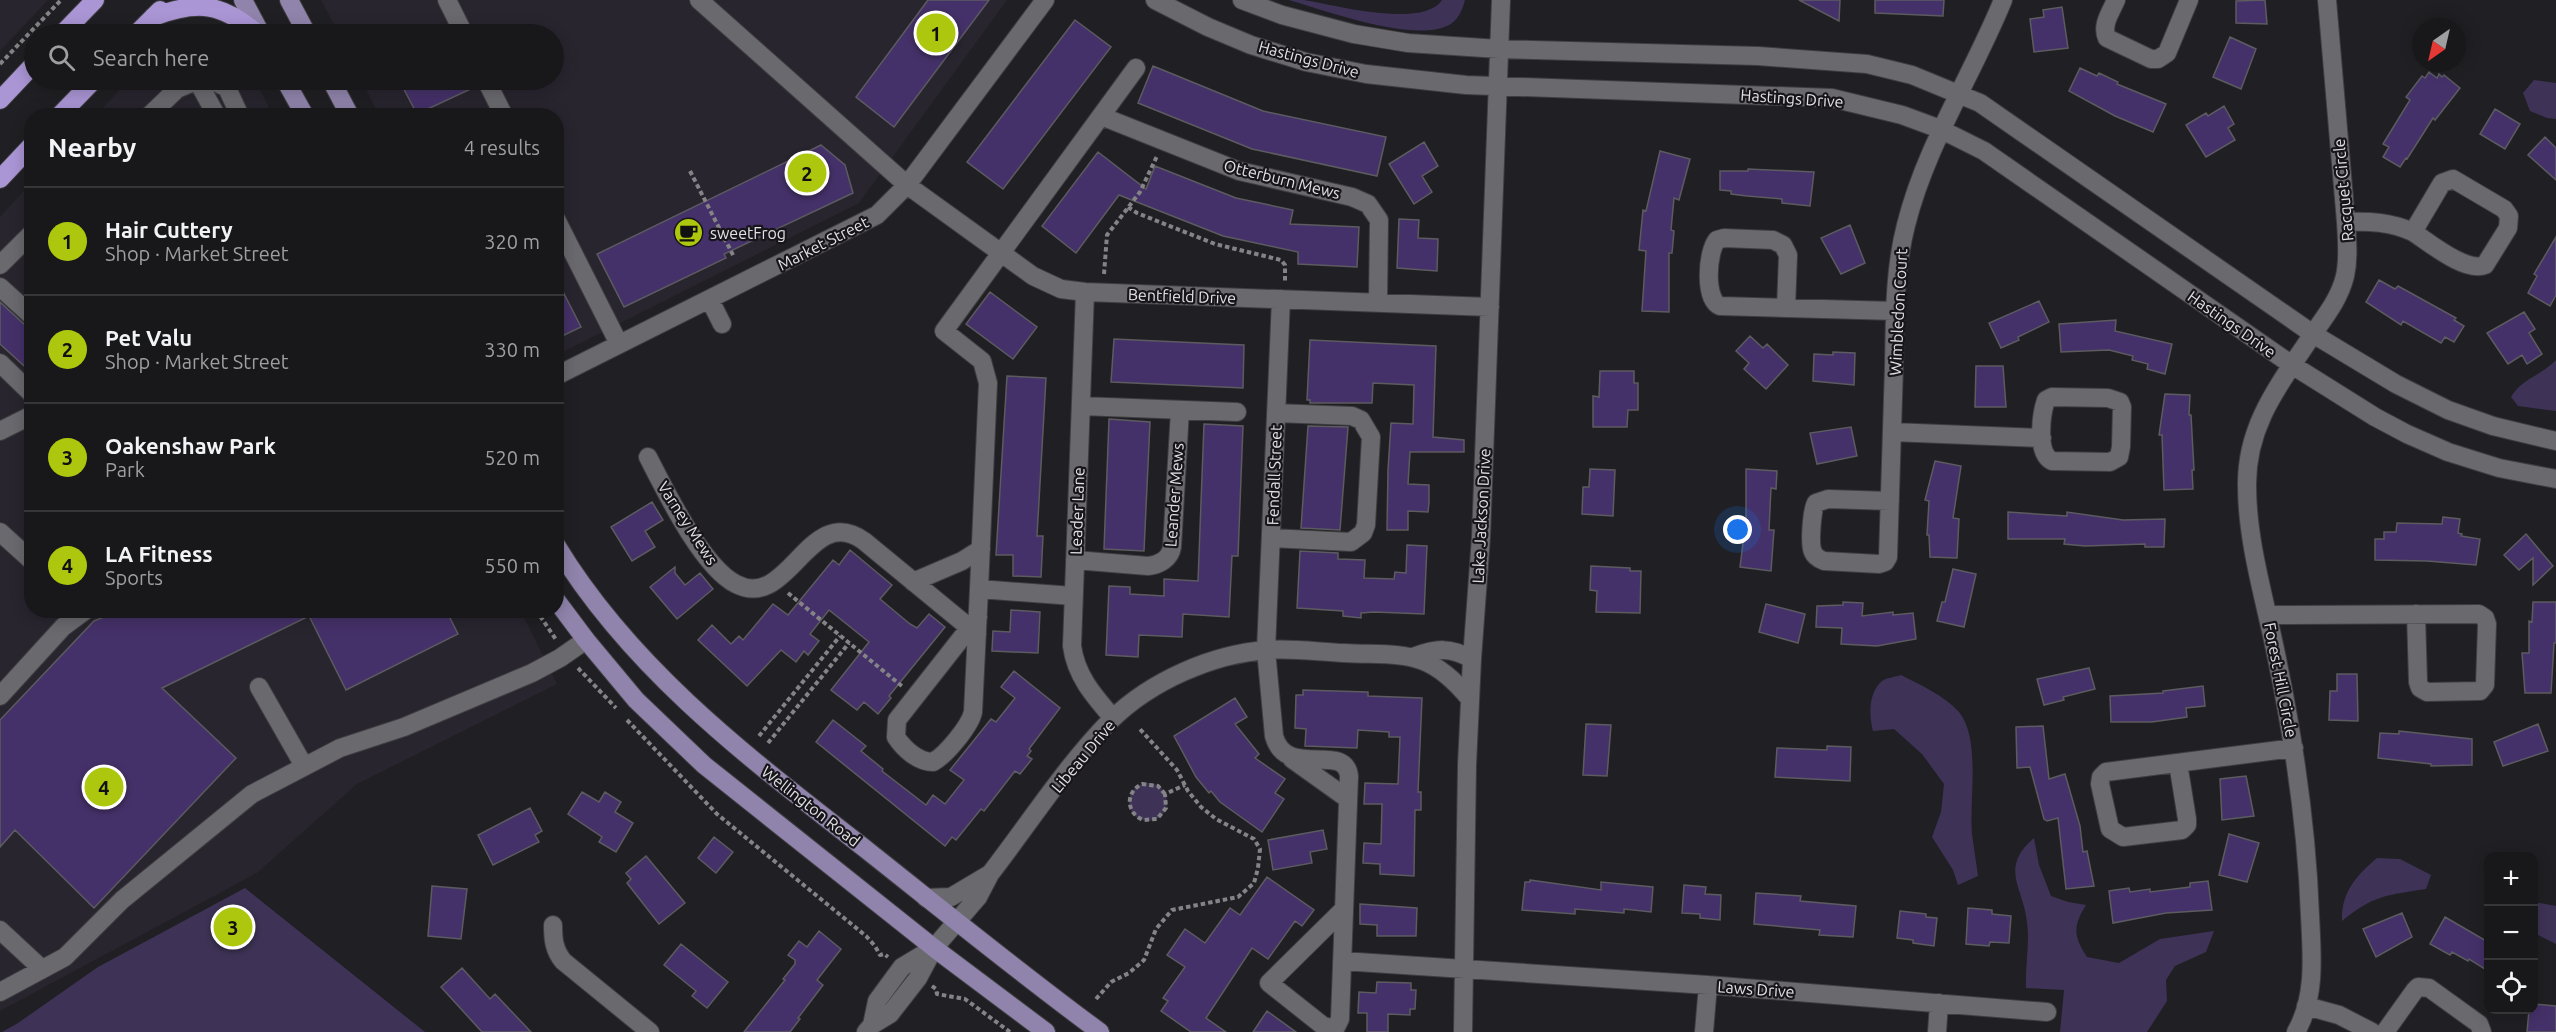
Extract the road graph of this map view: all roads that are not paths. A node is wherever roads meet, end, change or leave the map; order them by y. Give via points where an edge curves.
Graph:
1 (95, 0) edge
2 (169, 0) edge
3 (243, 0) edge
4 (289, 0) edge
5 (447, 0) edge
6 (699, 0) edge
7 (1045, 0) edge
8 (1155, 0) edge
9 (1242, 0) edge
10 (1501, 0) edge
11 (2003, 0) edge
12 (2116, 0) edge
13 (2188, 0) edge
14 (2327, 0) edge
15 (153, 17) junction
16 (72, 24) edge
17 (146, 24) edge
18 (246, 24) edge
19 (255, 24) edge
20 (302, 24) edge
21 (459, 24) edge
22 (1499, 49) junction
23 (1136, 68) dead end
24 (24, 75) edge
25 (1498, 87) junction
26 (84, 90) edge
27 (176, 90) edge
28 (202, 90) edge
29 (228, 90) edge
30 (290, 90) edge
31 (336, 90) edge
32 (491, 90) edge
33 (1958, 93) junction
34 (0, 100) edge
35 (67, 108) edge
36 (160, 108) edge
37 (212, 108) edge
38 (236, 108) edge
39 (300, 108) edge
40 (346, 108) edge
41 (500, 108) edge
42 (1101, 116) junction
43 (1940, 129) junction
44 (24, 153) edge
45 (0, 178) edge
46 (907, 185) junction
47 (2346, 222) junction
48 (2413, 232) junction
49 (564, 235) edge
50 (24, 241) edge
51 (1001, 255) junction
52 (0, 265) edge
53 (0, 287) edge
54 (1094, 292) junction
55 (1283, 299) junction
56 (710, 300) junction
57 (1378, 303) junction
58 (1490, 307) junction
59 (1786, 308) junction
60 (24, 309) edge
61 (1896, 311) junction
62 (722, 324) dead end
63 (2313, 334) junction
64 (619, 344) junction
65 (0, 363) edge
66 (2292, 365) junction
67 (564, 372) edge
68 (24, 386) edge
69 (1081, 406) junction
70 (1180, 410) junction
71 (1238, 412) dead end
72 (1276, 412) junction
73 (24, 419) edge
74 (0, 431) edge
75 (1892, 432) junction
76 (2042, 438) junction
77 (2556, 441) edge
78 (648, 457) dead end
79 (2556, 479) edge
80 (1890, 501) junction
81 (0, 532) edge
82 (1271, 538) junction
83 (981, 549) junction
84 (24, 554) edge
85 (564, 556) edge
86 (1075, 560) junction
87 (913, 582) junction
88 (979, 589) junction
89 (1073, 596) junction
90 (564, 611) edge
91 (2416, 614) junction
92 (2268, 615) junction
93 (75, 618) edge
94 (974, 626) junction
95 (586, 640) junction
96 (1266, 650) junction
97 (1413, 657) junction
98 (1472, 659) junction
99 (259, 687) dead end
100 (0, 696) edge
101 (1470, 699) junction
102 (1113, 718) junction
103 (2294, 748) junction
104 (1293, 759) junction
105 (2178, 763) junction
106 (304, 766) junction
107 (1348, 799) junction
108 (990, 874) junction
109 (926, 898) junction
110 (1344, 909) junction
111 (955, 920) junction
112 (553, 925) dead end
113 (0, 930) edge
114 (933, 948) junction
115 (1342, 961) junction
116 (42, 969) junction
117 (1465, 969) junction
118 (1708, 985) junction
119 (0, 992) edge
120 (1939, 1003) junction
121 (2306, 1006) junction
122 (2047, 1012) dead end
123 (869, 1028) edge
124 (650, 1032) edge
125 (1046, 1032) edge
126 (1100, 1032) edge
127 (1463, 1032) edge
128 (1704, 1032) edge
129 (1937, 1032) edge
130 (2296, 1032) edge
131 (2372, 1032) edge
132 (2385, 1032) edge
133 (2482, 1032) edge

1 - 16 highway
2 - 15 highway
3 - 19 main road
4 - 20 main road
5 - 21 street
6 - 46 street, Bentfield Drive
7 - 46 street, Market Street
8 - 25 street, Hastings Drive via 1251,45 1306,62 1366,74
9 - 22 street via 1354,34 1430,45
10 - 22 street, Lake Jackson Drive
11 - 33 street
12 - 13 street via 2105,25 2107,38 2158,59 2166,52
14 - 47 street, Racquet Circle
15 - 17 highway
15 - 18 highway via 182,6 206,5 220,8
22 - 25 street, Lake Jackson Drive
22 - 33 street via 1758,56 1867,64 1912,75
23 - 42 street
24 - 34 highway
25 - 43 street, Hastings Drive via 1832,98
25 - 58 street, Lake Jackson Drive
26 - 35 highway
27 - 36 street
28 - 37 street
29 - 38 street
30 - 39 main road
31 - 40 main road
32 - 41 street
33 - 43 street
33 - 63 street via 1992,111
42 - 51 street
42 - 57 street, Otterburn Mews via 1239,171 1368,204 1379,220
43 - 61 street, Wimbledon Court via 1906,224
43 - 66 street, Hastings Drive via 1984,151
44 - 45 highway
46 - 51 street, Bentfield Drive
46 - 56 street, Market Street via 891,204 868,221
47 - 48 street via 2377,221
47 - 63 street, Racquet Circle via 2345,276 2335,302
48 - 48 street via 2442,183 2448,180 2459,182 2504,208 2509,216 2508,228 2480,267 2467,266
49 - 64 street
50 - 52 street
51 - 54 street, Bentfield Drive via 1046,284
51 - 83 street via 944,331 976,353 986,371
53 - 60 street
54 - 55 street, Bentfield Drive
54 - 69 street, Leader Lane
55 - 57 street, Bentfield Drive
55 - 72 street, Fendall Street
56 - 62 street
56 - 64 street, Market Street
57 - 58 street, Bentfield Drive
58 - 98 street, Lake Jackson Drive
59 - 59 street via 1716,304 1709,292 1711,252 1717,240 1773,240 1783,245 1788,255
59 - 61 street
61 - 75 street, Wimbledon Court
63 - 66 street, Racquet Circle
63 - 77 street via 2448,410
64 - 67 street, Market Street
65 - 68 street
66 - 79 street, Hastings Drive via 2396,428 2448,452 2499,468
66 - 92 street, Forest Hill Circle via 2265,405 2248,461 2252,536
69 - 70 street
69 - 86 street, Leader Lane
70 - 71 street
70 - 86 street, Leander Mews via 1172,547 1168,556 1148,566
72 - 82 street, Fendall Street
72 - 82 street, Fendall Street via 1352,416 1361,420 1371,437 1363,532 1351,542
73 - 74 street
75 - 76 street
75 - 80 street, Wimbledon Court
76 - 76 street via 2044,407 2052,397 2108,398 2122,406 2121,453 2116,460 2052,461 2042,452
78 - 87 street, Varney Mews via 702,550 741,587 759,588 775,583 815,543 845,532 857,536
80 - 80 street, Wimbledon Court via 1885,562 1824,561 1813,553 1816,503 1828,499
81 - 84 street
82 - 96 street, Fendall Street
83 - 87 street
83 - 88 street
85 - 109 main road, Wellington Road via 611,622 674,690 760,766
86 - 89 street, Leader Lane
87 - 94 street
88 - 89 street
88 - 94 street
89 - 102 street, Leader Lane via 1074,660 1084,683
90 - 95 main road
91 - 91 street via 2479,614 2485,618 2485,685 2480,691 2427,692 2420,688
91 - 92 street
92 - 103 street, Forest Hill Circle
93 - 100 street
94 - 94 street via 973,716 943,756 933,762 922,760 896,737 897,720
95 - 106 street via 532,673 404,728 340,748
95 - 114 main road via 636,700 704,765
96 - 97 street, Libeau Drive
96 - 102 street, Libeau Drive via 1227,657 1180,674 1146,692
96 - 104 street, Fendall Street via 1274,736 1278,747
97 - 98 street, Libeau Drive via 1430,651 1455,650
97 - 101 street, Libeau Drive via 1443,670
98 - 101 street, Lake Jackson Drive
99 - 106 street
101 - 117 street, Lake Jackson Drive
102 - 108 street, Libeau Drive
103 - 105 street
103 - 121 street, Forest Hill Circle via 2309,879 2311,952
104 - 107 street, Fendall Street
104 - 107 street via 1344,763 1349,776
105 - 105 street via 2103,774 2100,784 2110,829 2123,837 2182,830 2187,819
106 - 116 street via 252,794 122,900 65,957
107 - 110 street
108 - 109 street, Libeau Drive via 951,897
108 - 111 street, Libeau Drive via 964,916
109 - 111 main road, Wellington Road
110 - 115 street
110 - 115 street via 1269,983 1322,1025 1336,1027 1340,1019
111 - 114 street, Libeau Drive
111 - 126 main road, Wellington Road
112 - 124 street via 553,940 563,961
113 - 116 street
114 - 123 street, Libeau Drive via 918,978 890,1014
114 - 125 main road
115 - 117 street, Laws Drive
116 - 119 street
117 - 118 street, Laws Drive
117 - 127 street, Lake Jackson Drive
118 - 120 street, Laws Drive
118 - 128 street
120 - 122 street, Laws Drive
120 - 129 street
121 - 130 street, Forest Hill Circle
121 - 131 street via 2339,1015
132 - 133 street via 2415,990 2423,987 2479,1024

